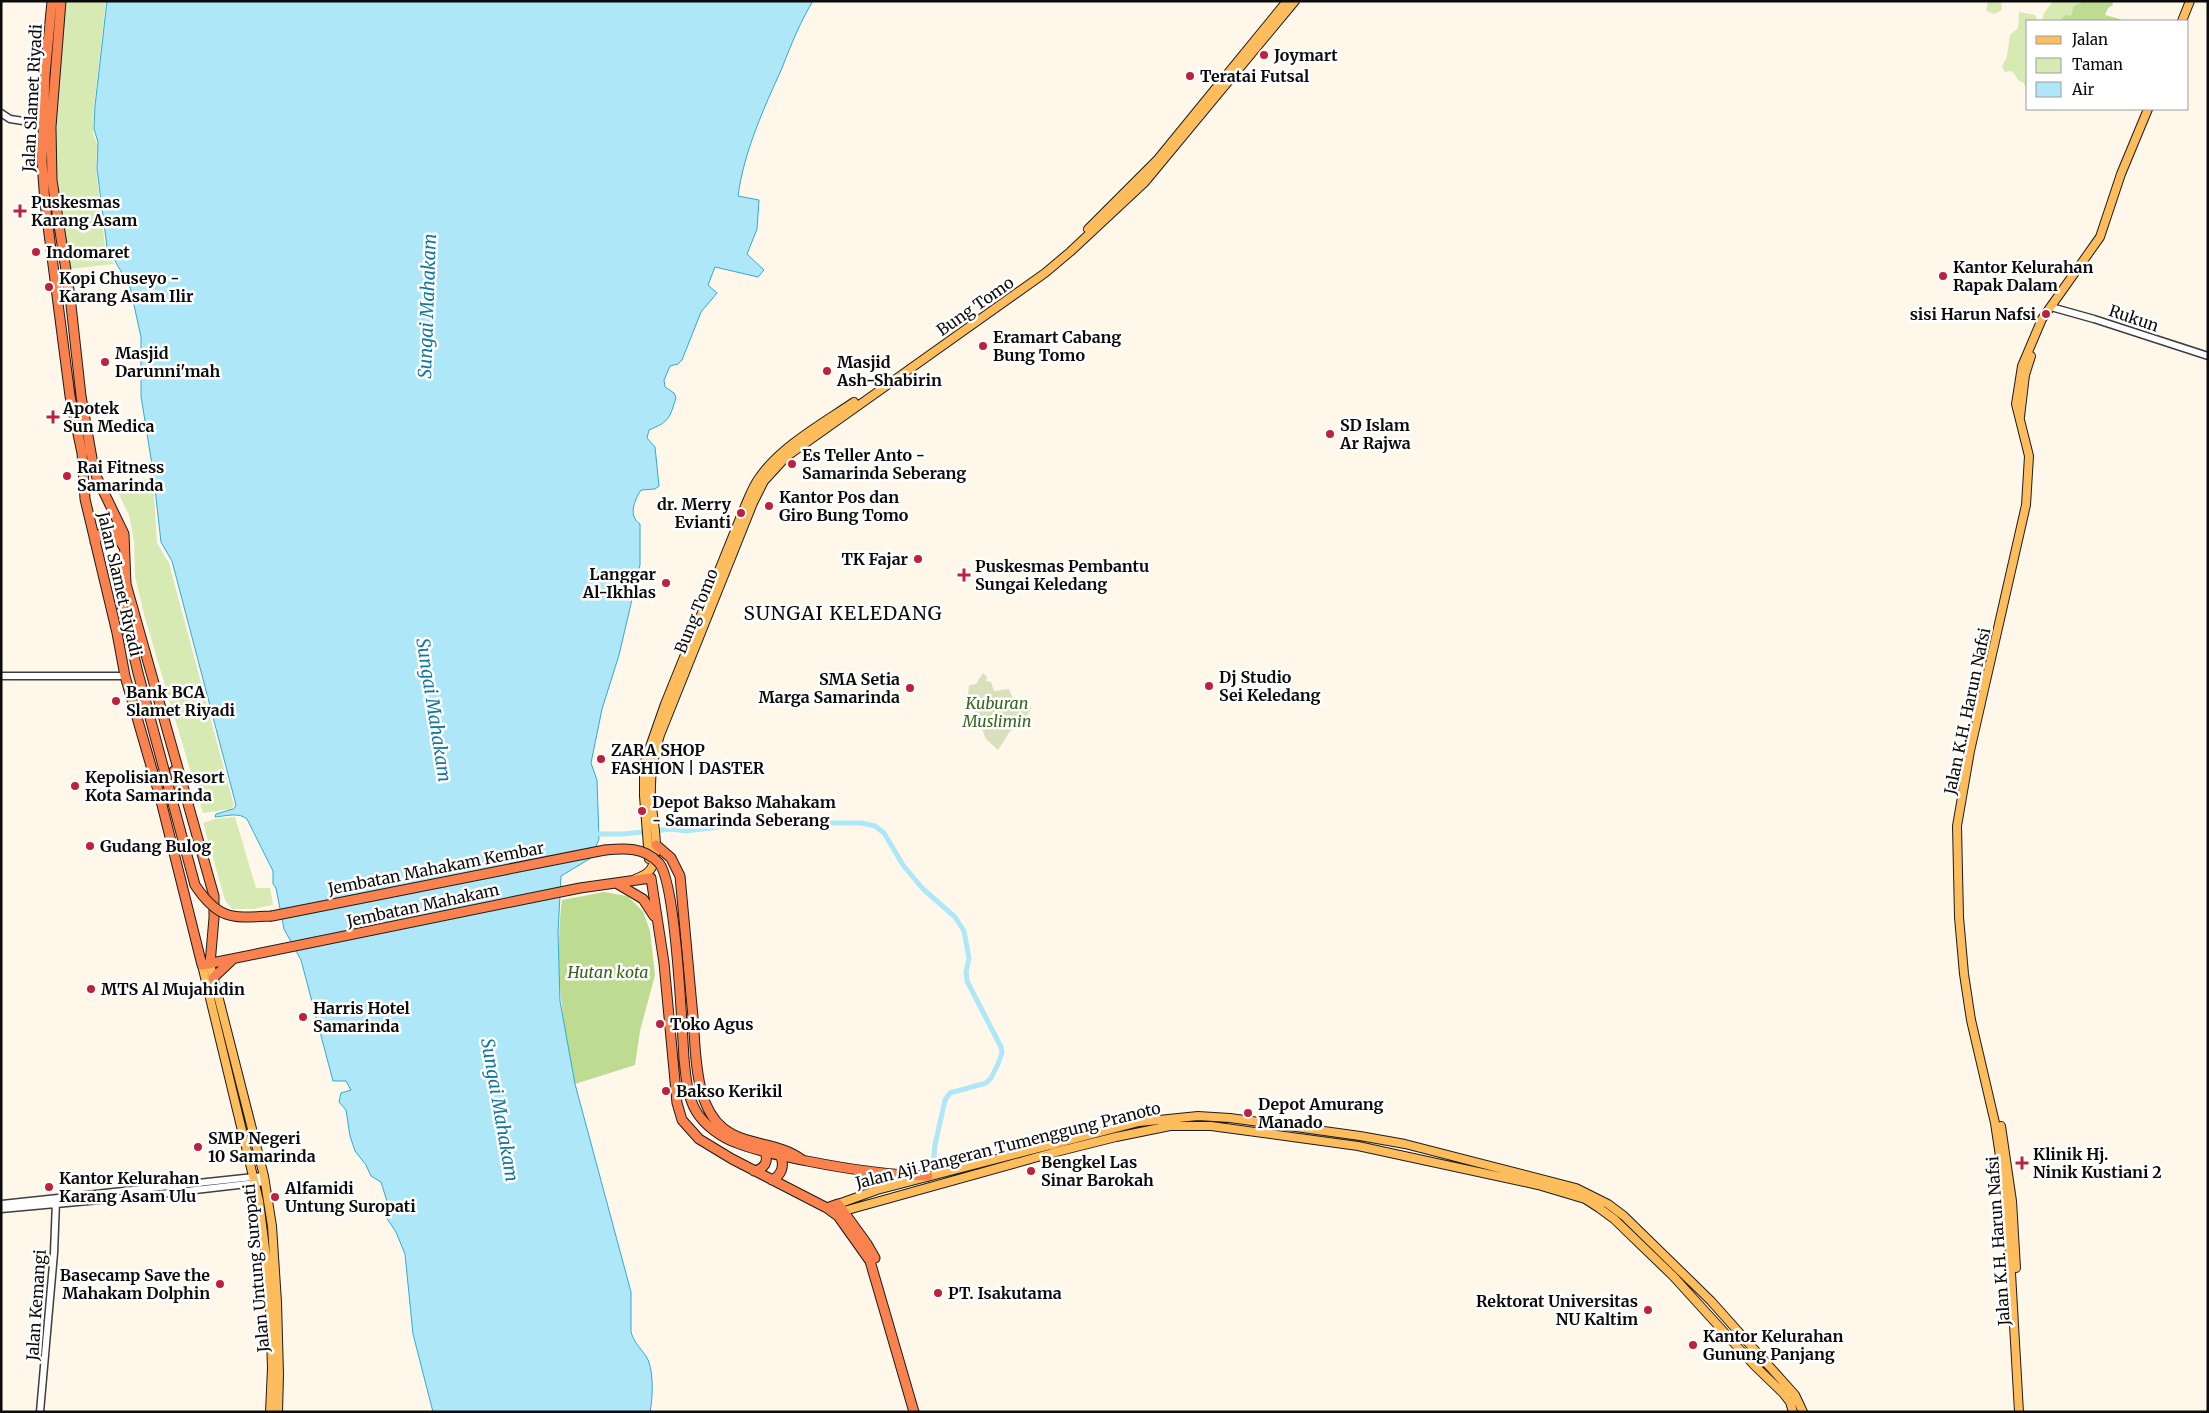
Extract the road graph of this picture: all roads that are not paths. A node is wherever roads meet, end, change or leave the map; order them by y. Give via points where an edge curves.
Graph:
1 (52, 1) edge
2 (61, 1) edge
3 (1296, 1) edge
4 (2190, 1) edge
5 (1286, 6) edge
6 (2182, 20) edge
7 (52, 55) junction
8 (2148, 110) edge
9 (1, 114) edge
10 (43, 124) junction
11 (58, 296) junction
12 (70, 296) junction
13 (2053, 307) junction
14 (2208, 356) edge
15 (95, 542) junction
16 (734, 542) junction
17 (125, 548) junction
18 (1, 676) edge
19 (125, 676) junction
20 (162, 710) junction
21 (160, 797) junction
22 (656, 845) junction
23 (650, 874) junction
24 (616, 883) junction
25 (272, 916) joint
26 (656, 920) junction
27 (233, 960) junction
28 (204, 962) junction
29 (213, 978) junction
30 (1998, 1122) junction
31 (765, 1152) junction
32 (780, 1155) junction
33 (801, 1160) junction
34 (966, 1168) junction
35 (754, 1171) junction
36 (928, 1176) junction
37 (968, 1177) junction
38 (265, 1179) junction
39 (254, 1180) junction
40 (772, 1180) junction
41 (56, 1202) junction
42 (1, 1204) edge
43 (838, 1204) junction
44 (826, 1208) junction
45 (1, 1209) edge
46 (841, 1214) junction
47 (1680, 1270) junction
48 (1673, 1276) junction
49 (40, 1412) edge
50 (270, 1412) edge
51 (278, 1412) edge
52 (914, 1412) edge
53 (920, 1412) edge
54 (1793, 1412) edge
55 (1803, 1412) edge
56 (2019, 1412) edge
57 (2023, 1412) edge

1 - 7 highway, Jalan Slamet Riyadi
2 - 7 highway, Jalan Slamet Riyadi
3 - 5 main road, Bung Tomo
4 - 6 main road
5 - 16 main road, Bung Tomo via 1217,92 1147,170 1068,250 788,449 759,478
7 - 10 highway, Jalan Slamet Riyadi
7 - 12 highway, Jalan Slamet Riyadi via 51,164
8 - 13 main road, Jalan K.H. Harun Nafsi via 2100,237
9 - 10 street via 10,120
10 - 11 highway, Jalan Slamet Riyadi via 45,203
11 - 12 highway
11 - 15 highway, Jalan Slamet Riyadi via 70,396 82,453 85,499
12 - 17 highway, Jalan Slamet Riyadi via 80,396 93,464 122,526
13 - 14 street, Rukun
13 - 30 main road, Jalan K.H. Harun Nafsi via 2042,319 2030,345 2016,404 2029,456 2026,505 1970,751 1957,826 1960,935 1966,990
15 - 17 highway via 104,531 112,531
15 - 19 highway, Jalan Slamet Riyadi
16 - 22 main road, Bung Tomo via 654,758 651,796
16 - 23 main road, Bung Tomo via 665,704 644,764
17 - 20 highway, Jalan Slamet Riyadi via 126,584
17 - 25 highway, Jalan Slamet Riyadi, bridge via 120,567 122,605 196,885 212,906 226,915 242,918
18 - 19 street
19 - 21 highway, Jalan Slamet Riyadi
20 - 21 highway via 162,724 177,788 172,798
20 - 28 highway, Jalan Slamet Riyadi via 214,896 214,918
21 - 28 highway, Jalan Slamet Riyadi
22 - 23 main road, Bung Tomo
22 - 33 highway via 670,858 680,876 697,1058 701,1092 707,1108 725,1130 790,1152
23 - 24 highway, Jembatan Mahakam
23 - 26 highway
24 - 26 highway via 642,899
24 - 27 highway, Jembatan Mahakam
25 - 31 highway, Jembatan Mahakam Kembar, bridge via 606,850 626,848 642,851 652,857 665,873 671,900 684,1060 696,1112 721,1136
26 - 35 highway via 677,1103 682,1120 699,1138
27 - 28 highway, Jembatan Mahakam
27 - 29 highway
28 - 29 main road, Jalan Slamet Riyadi
28 - 39 main road, Jalan Untung Suropati
29 - 38 main road, Jalan Untung Suropati
30 - 56 main road, Jalan K.H. Harun Nafsi via 2007,1203
30 - 57 main road, Jalan K.H. Harun Nafsi via 2006,1150 2012,1201
31 - 32 highway, Jembatan Mahakam Kembar
31 - 35 highway via 765,1165
32 - 33 highway, Jembatan Mahakam Kembar
32 - 40 highway via 782,1170
33 - 36 highway via 886,1174
34 - 36 main road, Jalan Aji Pangeran Tumenggung Pranoto
34 - 37 main road
34 - 47 main road, Jalan Aji Pangeran Tumenggung Pranoto via 1139,1122 1169,1118 1230,1118 1360,1136 1405,1144 1576,1188 1624,1216
35 - 40 highway
36 - 43 main road, Jalan Aji Pangeran Tumenggung Pranoto
37 - 46 main road, Jalan Aji Pangeran Tumenggung Pranoto
37 - 48 main road, Jalan Aji Pangeran Tumenggung Pranoto via 1116,1137 1170,1126 1211,1126 1304,1138 1358,1146 1538,1185 1585,1200 1614,1219
38 - 39 street
38 - 51 main road, Jalan Untung Suropati via 277,1302
39 - 41 street
39 - 50 main road, Jalan Untung Suropati via 269,1280
40 - 44 highway
41 - 42 street
41 - 45 street
41 - 49 street, Jalan Kemangi
43 - 44 highway
43 - 46 highway
44 - 46 highway
46 - 52 highway via 870,1261
46 - 53 highway via 868,1244 876,1261
47 - 48 main road
47 - 55 main road, Jalan Aji Pangeran Tumenggung Pranoto via 1795,1395
48 - 54 main road, Jalan Aji Pangeran Tumenggung Pranoto via 1783,1393

